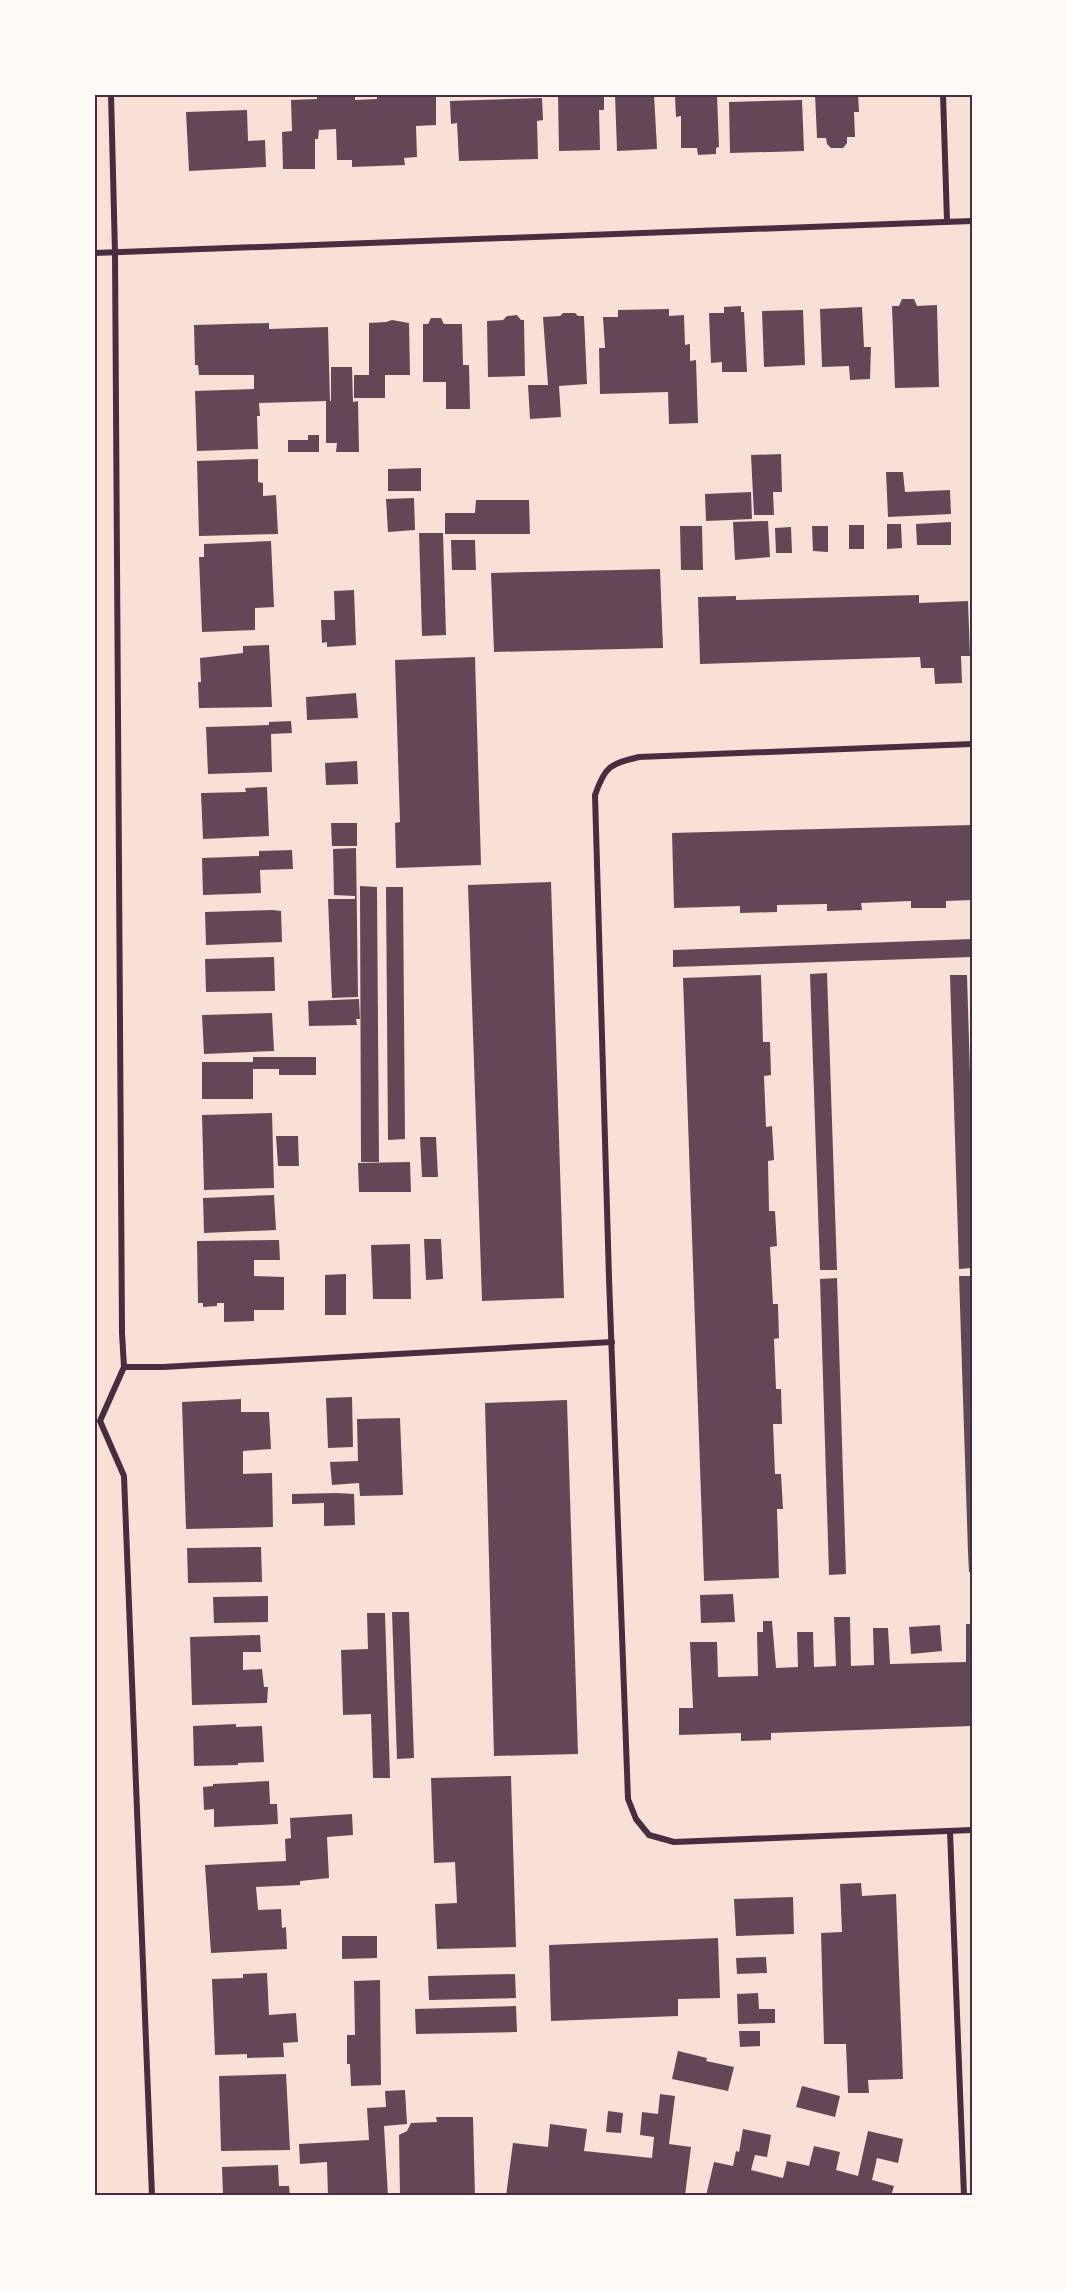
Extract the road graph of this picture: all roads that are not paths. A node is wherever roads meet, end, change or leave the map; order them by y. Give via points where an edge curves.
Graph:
1 (111, 94) edge
2 (943, 94) edge
3 (972, 221) edge
4 (947, 222) junction
5 (94, 253) edge
6 (115, 253) junction
7 (972, 744) edge
8 (612, 1342) junction
9 (124, 1367) junction
10 (97, 1421) edge
11 (972, 1830) edge
12 (950, 1831) junction
13 (152, 2196) edge
14 (963, 2196) edge

1 - 6 street
2 - 4 street
3 - 4 street
4 - 6 street
5 - 6 street
6 - 9 street
7 - 8 street via 639,757 616,763 601,776 595,795
8 - 9 street
8 - 12 street via 628,1799 636,1819 649,1836 674,1842
9 - 10 street
10 - 13 street via 124,1476
11 - 12 street
12 - 14 street

